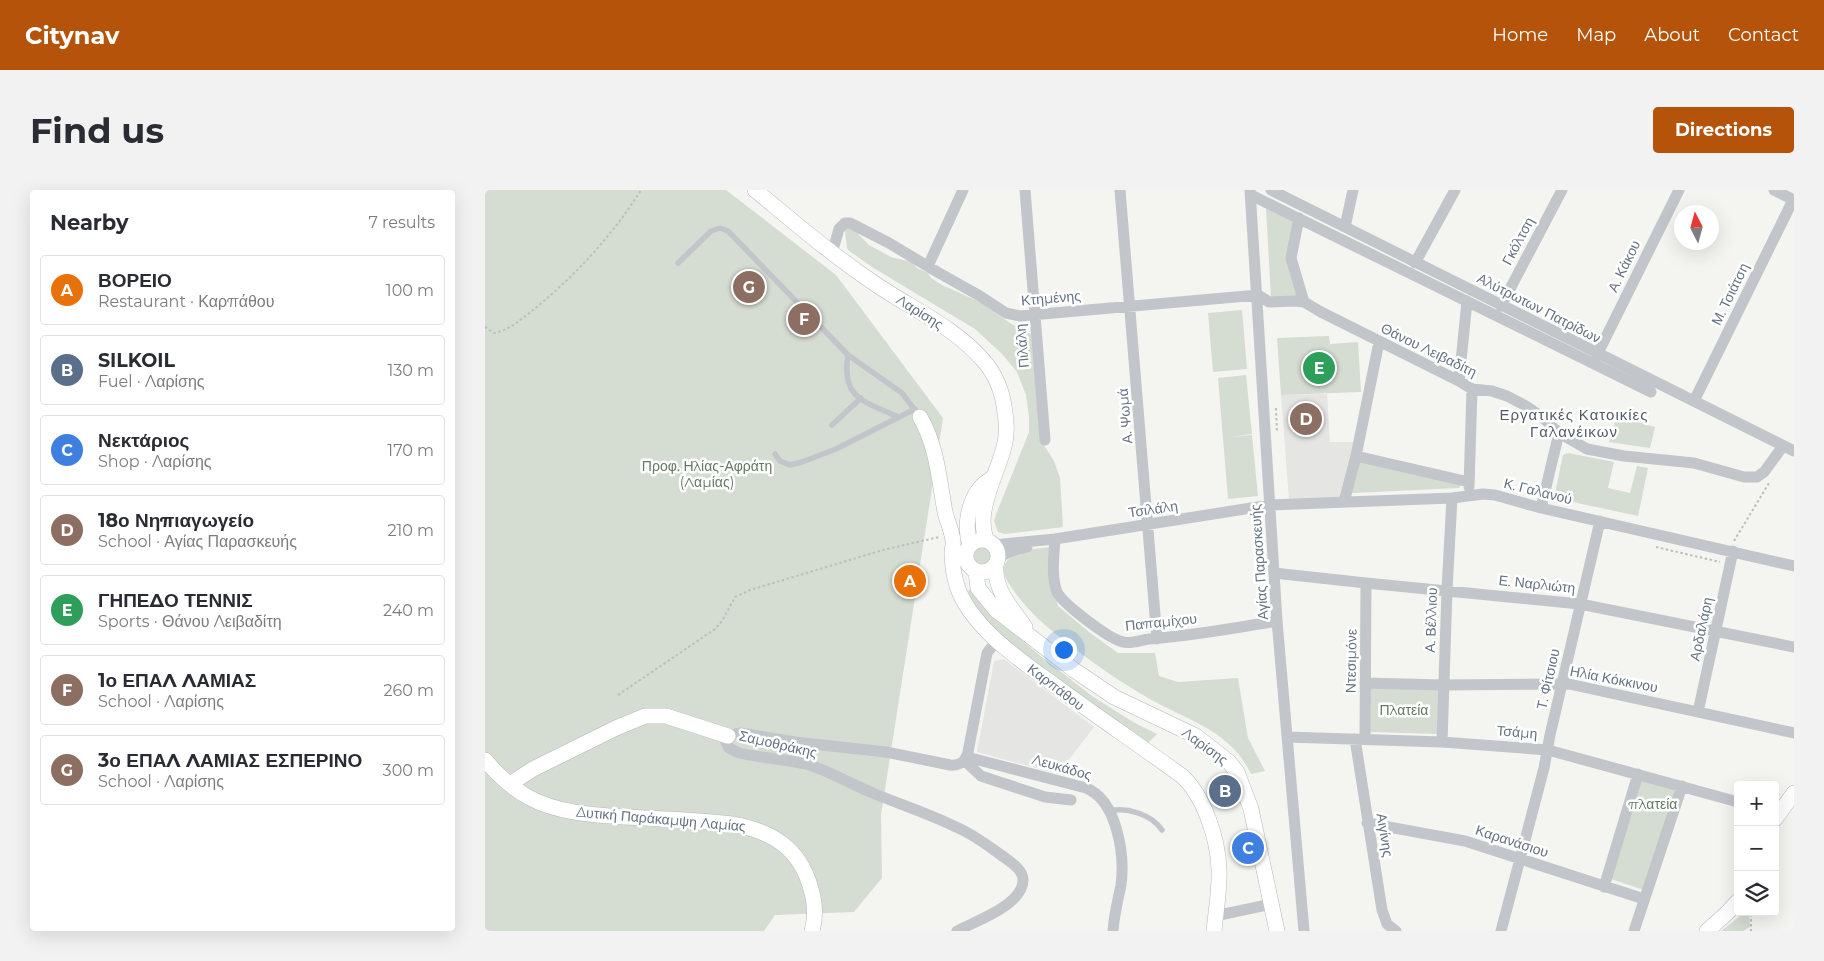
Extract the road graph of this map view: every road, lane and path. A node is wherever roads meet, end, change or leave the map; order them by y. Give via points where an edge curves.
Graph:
1 (641, 190) edge
2 (755, 190) edge
3 (963, 190) edge
4 (1025, 190) edge
5 (1121, 190) edge
6 (1271, 190) edge
7 (1353, 190) edge
8 (1455, 190) edge
9 (1562, 190) edge
10 (1679, 190) edge
11 (1774, 190) edge
12 (1251, 192) edge
13 (1794, 200) edge
14 (1299, 218) junction
15 (1345, 227) junction
16 (832, 253) junction
17 (678, 263) dead end
18 (1415, 263) junction
19 (928, 266) junction
20 (1258, 295) junction
21 (1467, 301) junction
22 (1304, 302) junction
23 (1131, 306) junction
24 (1501, 306) junction
25 (1035, 315) junction
26 (485, 327) edge
27 (1379, 342) junction
28 (1597, 354) junction
29 (848, 355) junction
30 (1459, 381) junction
31 (1472, 389) junction
32 (1651, 392) dead end
33 (861, 398) junction
34 (1694, 401) junction
35 (917, 413) junction
36 (898, 417) junction
37 (831, 426) dead end
38 (1559, 433) junction
39 (1045, 440) dead end
40 (1791, 450) edge
41 (775, 454) dead end
42 (1356, 456) junction
43 (992, 478) junction
44 (1469, 482) junction
45 (1769, 483) dead end
46 (1471, 495) junction
47 (1452, 498) junction
48 (1344, 502) junction
49 (1270, 505) junction
50 (1541, 508) junction
51 (1600, 521) junction
52 (1149, 525) junction
53 (1055, 539) junction
54 (953, 541) junction
55 (1649, 545) dead end
56 (1731, 551) junction
57 (994, 553) junction
58 (970, 558) junction
59 (1794, 566) edge
60 (1274, 573) junction
61 (955, 574) junction
62 (1366, 583) junction
63 (1447, 590) junction
64 (1580, 604) junction
65 (1277, 621) junction
66 (1717, 630) junction
67 (1031, 636) junction
68 (1157, 639) junction
69 (997, 640) junction
70 (1794, 647) edge
71 (1365, 683) junction
72 (1562, 684) junction
73 (1444, 685) junction
74 (618, 695) dead end
75 (1698, 712) junction
76 (1794, 734) edge
77 (727, 736) junction
78 (1287, 736) junction
79 (1360, 738) junction
80 (1442, 742) junction
81 (1548, 750) junction
82 (966, 759) junction
83 (485, 760) edge
84 (1638, 774) junction
85 (510, 784) junction
86 (1682, 786) junction
87 (1794, 793) edge
88 (1071, 800) dead end
89 (1734, 801) edge
90 (1109, 811) junction
91 (1779, 814) edge
92 (1367, 823) junction
93 (1162, 830) dead end
94 (1521, 860) junction
95 (1604, 887) junction
96 (1644, 899) junction
97 (1272, 904) junction
98 (1734, 906) edge
99 (1751, 916) edge
100 (1215, 924) edge
101 (812, 931) edge
102 (957, 931) edge
103 (1113, 931) edge
104 (1277, 931) edge
105 (1304, 931) edge
106 (1396, 931) edge
107 (1501, 931) edge
108 (1634, 931) edge
109 (1707, 931) edge
110 (1751, 931) edge

1 - 26 path via 630,208 558,290 505,330 494,333
2 - 16 main road, Λαρίσης
3 - 19 street
4 - 25 street, Πιλάλη
5 - 23 street, Α. Ψωμά
6 - 15 street, Αλύτρωτων Πατρίδων
7 - 15 street
8 - 18 street
9 - 24 street, Γκόλτση
10 - 28 street, Α. Κάκου
11 - 13 street
12 - 14 street
12 - 20 street, Αγίας Παρασκευής
13 - 34 street, Μ. Τσιάτση
14 - 21 street
14 - 22 street via 1291,258
15 - 18 street, Αλύτρωτων Πατρίδων
16 - 19 street, Κτημένης via 839,229 851,222
16 - 43 main road, Λαρίσης via 963,340 983,359 1000,390 1007,424 1004,446
17 - 29 lane via 711,231 720,228 728,231
18 - 24 street, Αλύτρωτων Πατρίδων
19 - 25 street, Κτημένης via 1006,313
20 - 22 street, Θάνου Λειβαδίτη via 1269,302
20 - 23 street, Κτημένης
20 - 49 street, Αγίας Παρασκευής
21 - 30 street
21 - 32 street
22 - 27 street, Θάνου Λειβαδίτη
23 - 25 street, Κτημένης
23 - 52 street, Α. Ψωμά
24 - 28 street, Αλύτρωτων Πατρίδων
25 - 39 street, Πιλάλη
27 - 30 street, Θάνου Λειβαδίτη
27 - 42 street
28 - 34 street, Αλύτρωτων Πατρίδων
29 - 33 lane via 847,381
29 - 35 lane via 902,393
30 - 31 street, Θάνου Λειβαδίτη
31 - 38 street, Θάνου Λειβαδίτη via 1507,396 1542,416
31 - 44 street
33 - 36 lane
33 - 37 lane
34 - 40 street, Αλύτρωτων Πατρίδων
35 - 36 lane
35 - 54 main road, Καρπάθου via 926,427 935,455
36 - 41 lane via 802,462 790,465 780,461
38 - 40 street, Θάνου Λειβαδίτη via 1594,451 1694,463 1744,477 1761,476
38 - 50 street
42 - 44 street
42 - 48 street
43 - 57 main road, Λαρίσης via 983,533
43 - 58 main road, Λαρίσης via 981,486 967,520
44 - 46 street
45 - 56 path
46 - 47 street, Κ. Γαλανού
46 - 50 street, Κ. Γαλανού via 1495,495
47 - 48 street, Κ. Γαλανού
47 - 63 street, Α. Βέλλιου
48 - 49 street, Κ. Γαλανού
49 - 52 street, Τσιλάλη
49 - 60 street, Αγίας Παρασκευής
50 - 51 street, Κ. Γαλανού
51 - 56 street, Κ. Γαλανού
51 - 64 street, Τ. Φίτσιου
52 - 53 street, Τσιλάλη
52 - 68 street, Α. Ψωμά
53 - 57 street, Τσιλάλη via 1005,554
53 - 68 street, Παπαμίχου via 1055,585 1065,602 1116,640
54 - 58 main road
54 - 61 main road, Καρπάθου
54 - 74 path via 939,536 928,538 750,590 735,597 723,621 715,629
55 - 56 path via 1725,563
56 - 59 street, Κ. Γαλανού
56 - 66 street, Αρδαλάρη
57 - 58 main road via 978,540
57 - 58 main road via 987,572
57 - 67 main road, Λαρίσης via 996,581 1002,596
58 - 61 main road
58 - 67 main road, Λαρίσης via 979,588 996,610
60 - 62 street, Ε. Ναρλιώτη
60 - 65 street, Αγίας Παρασκευής
61 - 69 main road, Καρπάθου via 963,601
62 - 63 street, Ε. Ναρλιώτη
62 - 71 street, Ντεσιμόνε
63 - 64 street, Ε. Ναρλιώτη
63 - 73 street, Α. Βέλλιου
64 - 66 street, Ε. Ναρλιώτη
64 - 72 street, Τ. Φίτσιου
65 - 68 street, Παπαμίχου
65 - 78 street, Αγίας Παρασκευής
66 - 70 street, Ε. Ναρλιώτη
66 - 75 street, Αρδαλάρη
67 - 97 main road, Λαρίσης via 1100,688 1190,733 1229,762 1237,772 1251,809
69 - 82 street via 987,653
69 - 100 main road, Καρπάθου via 1191,786 1207,816 1217,853 1219,874
71 - 73 street, Ηλία Κόκκινου
71 - 79 street, Ντεσιμόνε
72 - 73 street, Ηλία Κόκκινου
72 - 75 street, Ηλία Κόκκινου
72 - 81 street, Τ. Φίτσιου
73 - 80 street, Α. Βέλλιου
75 - 76 street, Ηλία Κόκκινου
77 - 82 street, Σαμοθράκης via 740,733 886,752 955,766
77 - 85 main road via 666,716 645,716 533,769
77 - 102 street, Σαμοθράκης via 727,746 732,751 806,764 956,826 1019,869 1023,880 1018,894 1008,905
78 - 79 street, Τσάμη
78 - 105 street, Αγίας Παρασκευής
79 - 80 street, Τσάμη
79 - 92 street, Αιγίνης
80 - 81 street, Τσάμη
81 - 84 street, Τσάμη
81 - 94 street, Τ. Φίτσιου
82 - 88 street, Λευκάδος via 981,776 1045,797
82 - 90 street, Λευκάδος via 1086,788 1100,797
83 - 85 main road, Δυτική Παράκαμψη Λαμίας
84 - 86 street, Τσάμη
84 - 95 street
85 - 101 main road, Δυτική Παράκαμψη Λαμίας via 542,804 580,813 732,824 772,836 793,853 804,869 814,905
86 - 89 street, Τσάμη
86 - 96 street
87 - 91 main road
90 - 93 lane via 1121,809 1141,814 1156,822
90 - 103 street, Λευκάδος via 1119,839 1121,860 1121,885
92 - 94 street, Καρανάσιου via 1465,841
92 - 106 street, Αιγίνης via 1382,910 1387,924
94 - 95 street, Καρανάσιου
94 - 107 street, Τ. Φίτσιου
95 - 96 street, Καρανάσιου
96 - 108 street
97 - 100 street
97 - 104 main road, Λαρίσης
98 - 109 main road
99 - 110 path

